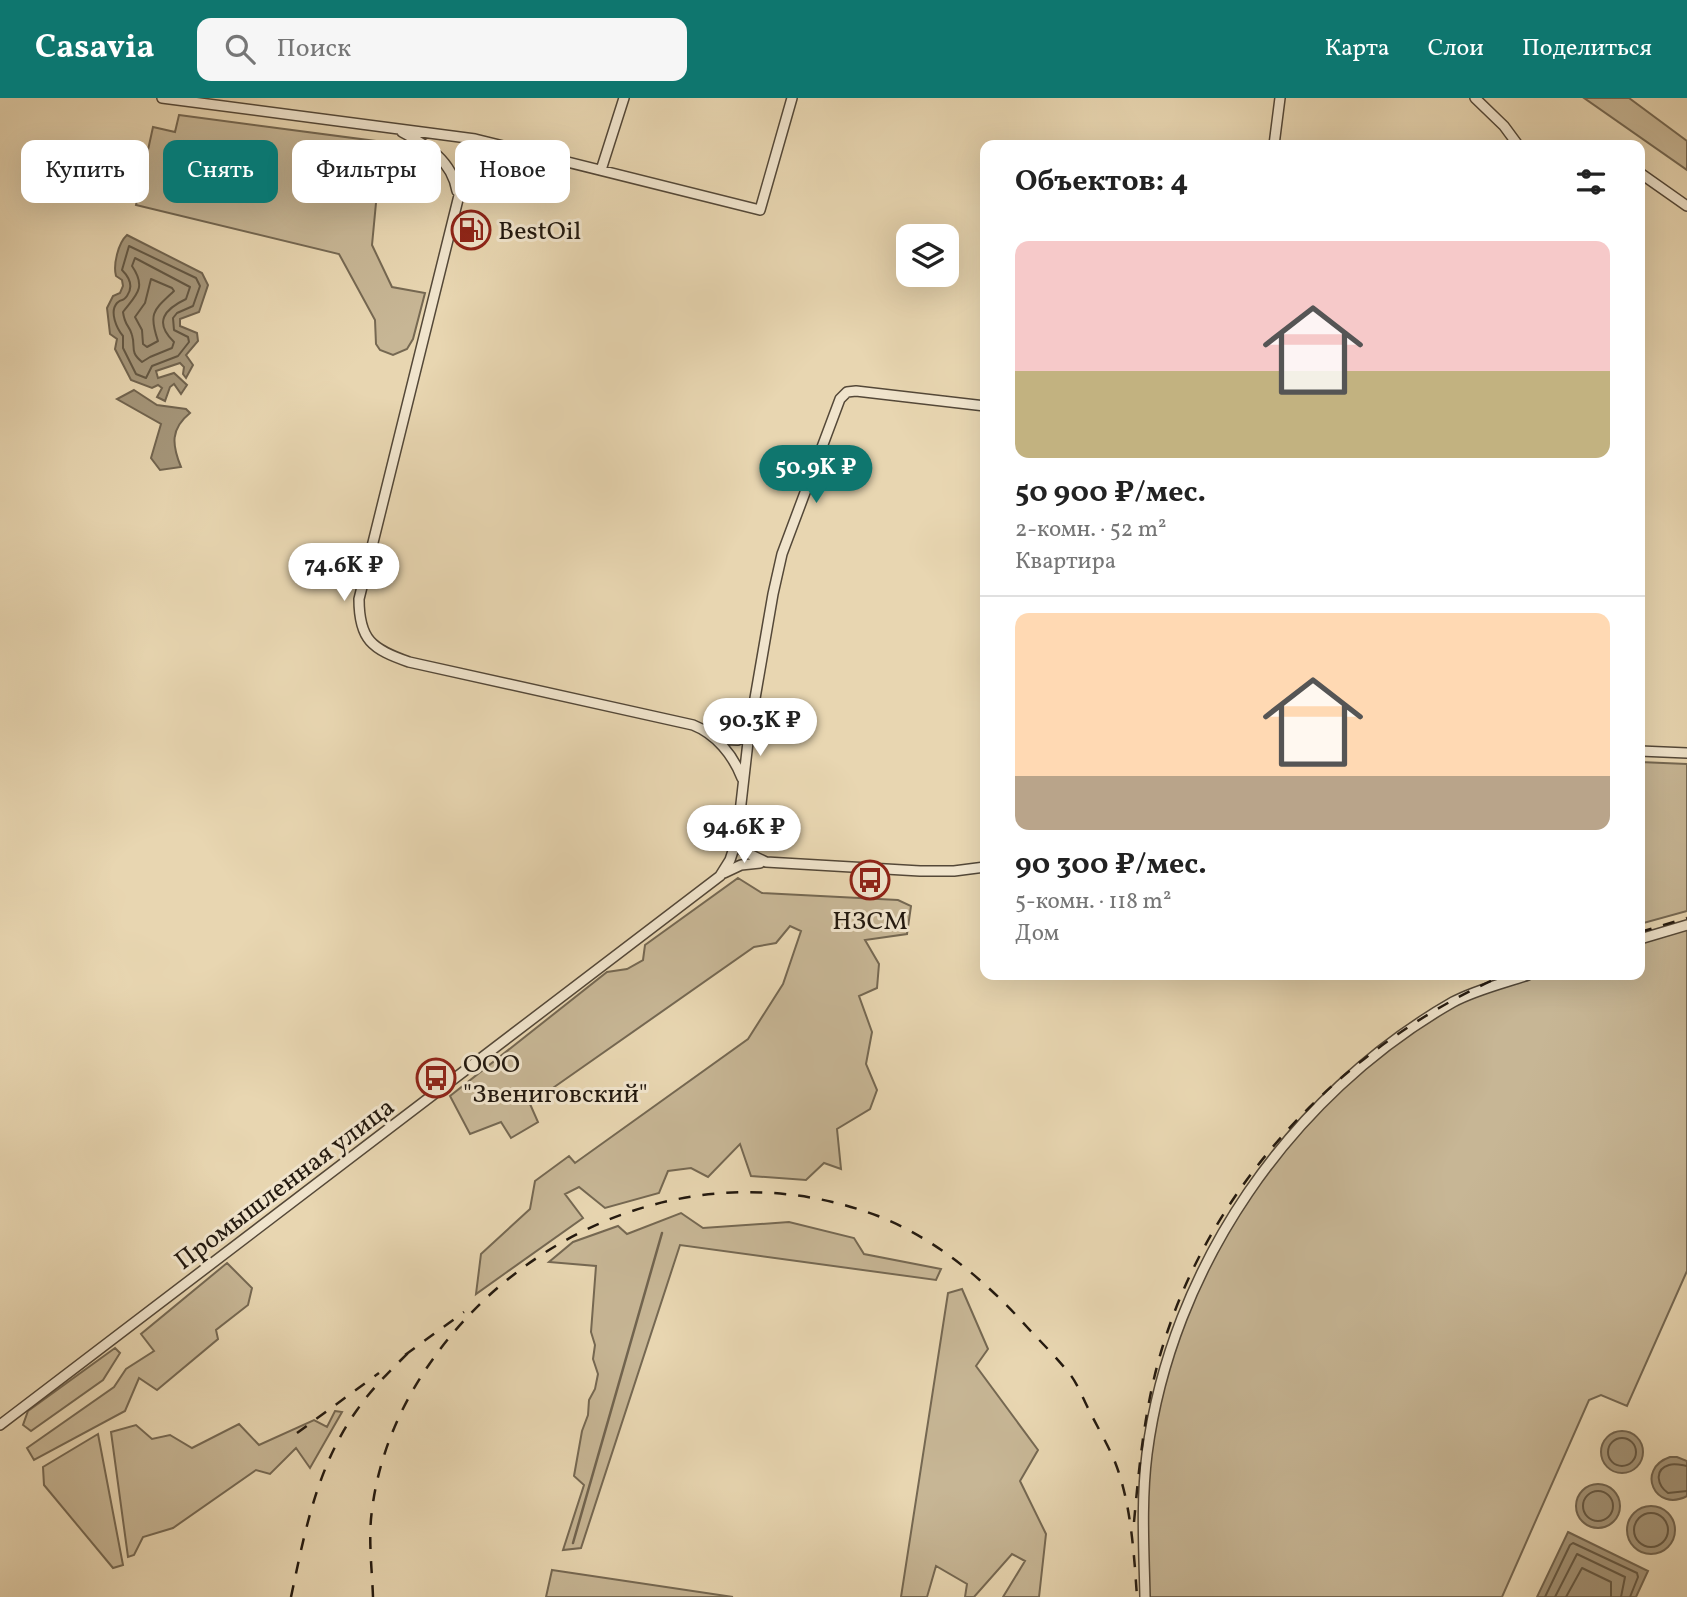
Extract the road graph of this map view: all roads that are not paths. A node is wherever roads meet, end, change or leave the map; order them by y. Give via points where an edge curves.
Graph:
1 (162, 98) edge
2 (624, 98) edge
3 (792, 98) edge
4 (1280, 98) edge
5 (1475, 98) edge
6 (178, 99) edge
7 (400, 131) junction
8 (475, 139) joint
9 (1276, 140) edge
10 (1514, 140) edge
11 (601, 170) junction
12 (1645, 177) edge
13 (455, 185) edge
14 (456, 203) edge
15 (1687, 206) edge
16 (980, 405) edge
17 (749, 733) junction
18 (716, 739) junction
19 (1645, 751) edge
20 (1687, 753) edge
21 (742, 780) junction
22 (737, 839) junction
23 (766, 862) junction
24 (980, 868) edge
25 (720, 876) junction
26 (1687, 925) edge
27 (1645, 938) edge
28 (1514, 980) edge
29 (0, 1425) edge
30 (1145, 1597) edge

1 - 6 street
2 - 11 street
3 - 11 street via 760,210
4 - 9 street
5 - 10 street
6 - 7 street
7 - 8 street
7 - 13 street via 445,164
8 - 11 street
12 - 15 street
14 - 18 street via 359,598 363,632 384,654 409,663 693,725
16 - 17 street, Промышленная улица via 856,390 840,399 782,554
17 - 18 street via 738,740
17 - 21 street, Промышленная улица
18 - 21 street via 733,759
19 - 20 street
21 - 22 street, Промышленная улица
22 - 23 street via 744,851
22 - 25 street, Промышленная улица
23 - 24 street via 920,871
23 - 25 street via 741,865
25 - 29 street, Промышленная улица
26 - 27 street
28 - 30 street via 1455,1001 1352,1075 1303,1122 1247,1192 1193,1288 1164,1368 1147,1454

